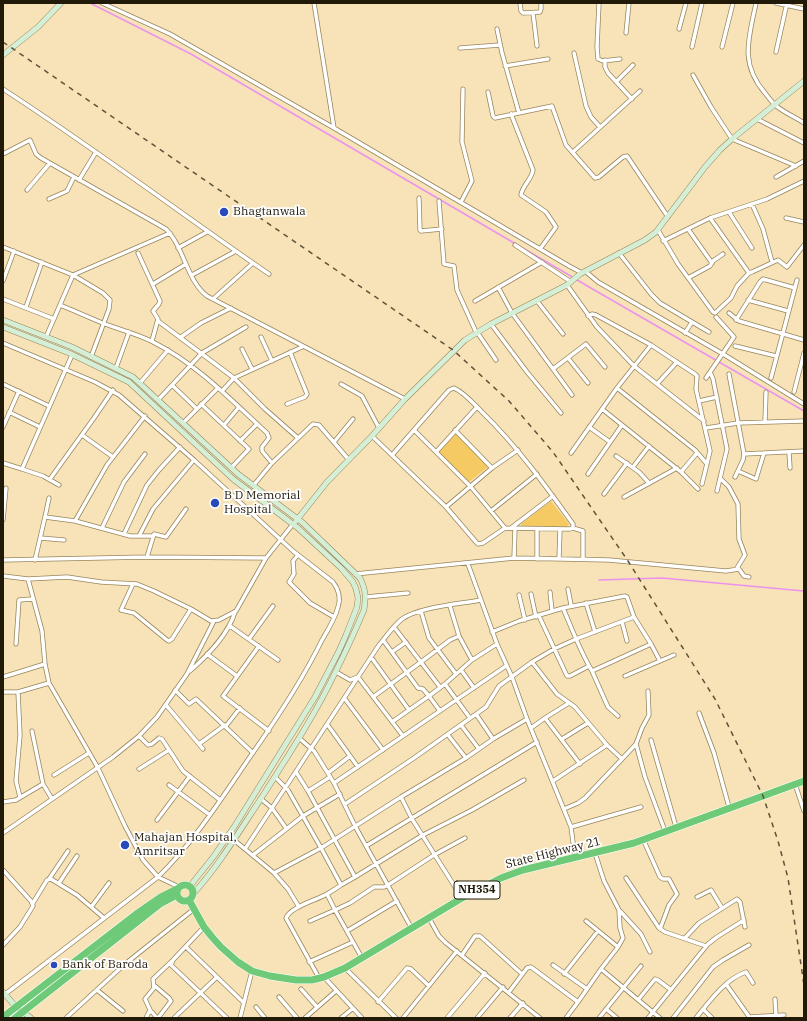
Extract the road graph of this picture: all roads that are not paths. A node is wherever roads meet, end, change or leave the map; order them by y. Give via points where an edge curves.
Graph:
1 (61, 3) edge
2 (102, 3) edge
3 (314, 3) edge
4 (520, 3) edge
5 (540, 3) edge
6 (599, 3) edge
7 (629, 3) edge
8 (686, 3) edge
9 (702, 3) edge
10 (732, 3) edge
11 (756, 3) edge
12 (776, 3) edge
13 (787, 4) edge
14 (804, 9) edge
15 (533, 13) junction
16 (497, 29) dead end
17 (679, 29) dead end
18 (626, 33) dead end
19 (500, 45) junction
20 (537, 46) dead end
21 (692, 47) dead end
22 (460, 48) dead end
23 (722, 48) dead end
24 (776, 52) dead end
25 (574, 53) dead end
26 (3, 55) edge
27 (548, 59) dead end
28 (620, 59) dead end
29 (605, 60) junction
30 (633, 65) dead end
31 (506, 66) junction
32 (693, 75) dead end
33 (804, 81) edge
34 (616, 82) junction
35 (3, 89) edge
36 (463, 89) dead end
37 (640, 91) dead end
38 (488, 92) dead end
39 (632, 98) junction
40 (775, 105) junction
41 (519, 113) junction
42 (511, 114) junction
43 (757, 119) junction
44 (804, 123) edge
45 (600, 127) junction
46 (334, 128) junction
47 (732, 139) junction
48 (804, 143) edge
49 (96, 152) junction
50 (573, 152) junction
51 (3, 154) edge
52 (804, 161) edge
53 (50, 163) junction
54 (796, 166) junction
55 (74, 177) junction
56 (776, 177) dead end
57 (79, 180) junction
58 (804, 181) edge
59 (27, 190) dead end
60 (419, 198) dead end
61 (49, 199) dead end
62 (439, 201) dead end
63 (462, 202) junction
64 (752, 204) junction
65 (729, 212) junction
66 (668, 218) junction
67 (710, 218) junction
68 (786, 218) dead end
69 (804, 222) edge
70 (442, 229) junction
71 (688, 229) junction
72 (658, 230) junction
73 (207, 232) junction
74 (170, 233) junction
75 (663, 241) junction
76 (514, 245) dead end
77 (804, 245) edge
78 (3, 247) edge
79 (178, 248) junction
80 (752, 248) dead end
81 (540, 249) junction
82 (14, 251) junction
83 (236, 251) junction
84 (138, 253) dead end
85 (619, 253) junction
86 (724, 254) dead end
87 (42, 262) junction
88 (542, 262) junction
89 (772, 262) junction
90 (253, 263) junction
91 (712, 263) junction
92 (186, 264) junction
93 (583, 273) junction
94 (749, 273) junction
95 (269, 274) dead end
96 (73, 275) junction
97 (192, 275) junction
98 (688, 278) junction
99 (797, 280) dead end
100 (3, 281) edge
101 (570, 283) junction
102 (153, 284) junction
103 (498, 287) junction
104 (795, 288) junction
105 (3, 299) edge
106 (213, 299) junction
107 (748, 300) junction
108 (475, 301) dead end
109 (537, 301) junction
110 (60, 305) junction
111 (26, 308) junction
112 (231, 308) junction
113 (788, 311) junction
114 (512, 313) junction
115 (729, 313) dead end
116 (588, 316) junction
117 (716, 317) dead end
118 (54, 319) junction
119 (3, 320) edge
120 (736, 320) junction
121 (158, 321) junction
122 (692, 322) junction
123 (104, 324) junction
124 (491, 324) junction
125 (3, 327) edge
126 (246, 327) dead end
127 (129, 332) junction
128 (477, 332) junction
129 (709, 332) dead end
130 (685, 333) junction
131 (563, 334) dead end
132 (782, 334) junction
133 (46, 337) junction
134 (181, 337) junction
135 (261, 337) dead end
136 (804, 340) edge
137 (152, 341) junction
138 (3, 343) edge
139 (651, 345) junction
140 (735, 346) dead end
141 (302, 347) junction
142 (242, 349) dead end
143 (168, 350) junction
144 (290, 352) junction
145 (202, 353) junction
146 (804, 353) edge
147 (72, 355) junction
148 (722, 355) junction
149 (776, 356) junction
150 (91, 357) junction
151 (568, 358) junction
152 (496, 360) dead end
153 (272, 361) junction
154 (677, 362) junction
155 (191, 364) junction
156 (634, 366) junction
157 (605, 367) dead end
158 (116, 368) junction
159 (553, 369) junction
160 (66, 370) junction
161 (252, 370) junction
162 (710, 372) junction
163 (729, 374) dead end
164 (234, 378) junction
165 (706, 378) dead end
166 (771, 378) dead end
167 (140, 383) junction
168 (588, 383) dead end
169 (3, 384) edge
170 (341, 384) dead end
171 (657, 384) junction
172 (172, 385) junction
173 (218, 388) junction
174 (617, 388) junction
175 (113, 390) junction
176 (19, 391) junction
177 (222, 391) junction
178 (766, 392) dead end
179 (794, 392) dead end
180 (572, 396) dead end
181 (717, 397) junction
182 (405, 399) junction
183 (158, 400) junction
184 (699, 401) junction
185 (202, 404) junction
186 (287, 404) dead end
187 (804, 404) edge
188 (49, 406) junction
189 (477, 407) junction
190 (239, 408) junction
191 (196, 409) junction
192 (602, 409) junction
193 (10, 412) junction
194 (560, 413) dead end
195 (144, 416) junction
196 (353, 419) dead end
197 (704, 421) junction
198 (804, 421) edge
199 (765, 422) junction
200 (183, 423) junction
201 (738, 423) junction
202 (257, 424) junction
203 (622, 424) junction
204 (224, 425) junction
205 (722, 425) junction
206 (3, 427) edge
207 (40, 427) junction
208 (589, 427) junction
209 (379, 428) junction
210 (706, 428) junction
211 (414, 430) junction
212 (455, 430) junction
213 (82, 435) junction
214 (372, 436) junction
215 (298, 438) junction
216 (240, 441) junction
217 (334, 442) junction
218 (610, 442) junction
219 (649, 446) junction
220 (180, 447) junction
221 (518, 450) junction
222 (804, 451) edge
223 (436, 452) junction
224 (789, 452) junction
225 (571, 453) dead end
226 (697, 453) junction
227 (764, 453) junction
228 (145, 454) dead end
229 (393, 454) junction
230 (744, 454) junction
231 (616, 456) dead end
232 (113, 458) junction
233 (194, 460) junction
234 (349, 460) junction
235 (3, 463) edge
236 (272, 463) junction
237 (627, 463) junction
238 (707, 464) junction
239 (633, 467) junction
240 (231, 468) junction
241 (492, 468) junction
242 (677, 468) junction
243 (790, 468) dead end
244 (22, 469) junction
245 (738, 471) junction
246 (681, 472) junction
247 (537, 474) junction
248 (588, 474) dead end
249 (735, 477) dead end
250 (720, 478) junction
251 (50, 479) junction
252 (649, 483) junction
253 (702, 484) dead end
254 (59, 485) dead end
255 (253, 486) junction
256 (471, 487) junction
257 (6, 488) dead end
258 (698, 489) dead end
259 (717, 491) dead end
260 (604, 494) dead end
261 (553, 496) junction
262 (624, 497) dead end
263 (49, 498) dead end
264 (4, 503) edge
265 (446, 507) junction
266 (186, 510) dead end
267 (491, 511) junction
268 (45, 517) junction
269 (298, 519) junction
270 (3, 520) edge
271 (76, 521) junction
272 (293, 524) junction
273 (102, 528) junction
274 (505, 528) junction
275 (513, 528) junction
276 (572, 528) junction
277 (537, 529) junction
278 (560, 529) junction
279 (124, 534) junction
280 (139, 536) junction
281 (153, 536) junction
282 (40, 538) junction
283 (280, 539) junction
284 (64, 540) dead end
285 (298, 555) junction
286 (147, 557) junction
287 (266, 558) junction
288 (514, 558) junction
289 (537, 559) junction
290 (559, 559) junction
291 (583, 559) junction
292 (3, 560) edge
293 (35, 560) junction
294 (468, 564) junction
295 (736, 568) junction
296 (355, 574) junction
297 (3, 576) edge
298 (749, 577) dead end
299 (28, 579) junction
300 (133, 584) junction
301 (568, 589) dead end
302 (550, 592) dead end
303 (408, 593) dead end
304 (531, 594) dead end
305 (519, 595) dead end
306 (366, 597) junction
307 (32, 599) junction
308 (481, 600) junction
309 (586, 603) junction
310 (571, 605) junction
311 (273, 606) dead end
312 (450, 606) junction
313 (563, 608) junction
314 (191, 610) junction
315 (236, 611) junction
316 (421, 611) junction
317 (552, 611) junction
318 (537, 616) junction
319 (334, 617) junction
320 (634, 617) junction
321 (525, 620) junction
322 (214, 621) junction
323 (622, 622) junction
324 (230, 626) junction
325 (394, 627) junction
326 (492, 632) junction
327 (595, 632) junction
328 (459, 636) junction
329 (249, 639) junction
330 (576, 639) junction
331 (383, 640) junction
332 (627, 641) dead end
333 (406, 642) junction
334 (16, 644) dead end
335 (497, 644) junction
336 (651, 644) junction
337 (259, 646) junction
338 (554, 649) junction
339 (437, 650) junction
340 (392, 652) junction
341 (207, 654) junction
342 (674, 655) dead end
343 (371, 657) junction
344 (278, 660) dead end
345 (472, 660) junction
346 (660, 661) junction
347 (422, 662) junction
348 (532, 662) junction
349 (45, 664) junction
350 (506, 666) junction
351 (589, 666) junction
352 (460, 670) junction
353 (592, 671) junction
354 (336, 672) junction
355 (406, 672) junction
356 (187, 674) junction
357 (456, 674) junction
358 (237, 676) junction
359 (625, 676) dead end
360 (3, 677) edge
361 (358, 677) junction
362 (512, 677) junction
363 (49, 684) junction
364 (390, 684) junction
365 (445, 684) junction
366 (440, 687) junction
367 (474, 688) junction
368 (175, 690) junction
369 (648, 691) dead end
370 (3, 692) edge
371 (18, 692) junction
372 (429, 696) junction
373 (373, 697) junction
374 (345, 699) junction
375 (457, 699) junction
376 (569, 703) junction
377 (166, 705) junction
378 (240, 708) junction
379 (409, 710) junction
380 (440, 711) junction
381 (698, 713) dead end
382 (476, 714) junction
383 (618, 716) dead end
384 (470, 718) junction
385 (545, 718) junction
386 (527, 719) junction
387 (392, 722) junction
388 (588, 722) junction
389 (327, 724) junction
390 (461, 725) junction
391 (225, 726) junction
392 (530, 728) junction
393 (32, 731) dead end
394 (269, 731) junction
395 (448, 734) junction
396 (139, 736) junction
397 (403, 736) junction
398 (299, 738) junction
399 (493, 739) junction
400 (562, 739) junction
401 (651, 740) dead end
402 (537, 742) junction
403 (199, 744) junction
404 (636, 744) junction
405 (607, 745) junction
406 (312, 747) junction
407 (203, 749) dead end
408 (479, 749) junction
409 (169, 750) junction
410 (383, 750) junction
411 (89, 753) junction
412 (253, 753) junction
413 (350, 756) junction
414 (466, 758) junction
415 (622, 759) junction
416 (580, 764) junction
417 (358, 767) junction
418 (98, 768) junction
419 (139, 769) dead end
420 (296, 772) junction
421 (328, 773) junction
422 (54, 775) dead end
423 (190, 776) junction
424 (275, 777) junction
425 (330, 777) junction
426 (524, 780) dead end
427 (553, 781) junction
428 (804, 781) edge
429 (334, 783) junction
430 (43, 784) junction
431 (169, 784) dead end
432 (795, 784) junction
433 (286, 787) junction
434 (178, 791) junction
435 (308, 791) junction
436 (340, 794) junction
437 (20, 797) junction
438 (401, 797) junction
439 (52, 799) junction
440 (261, 799) junction
441 (220, 800) junction
442 (3, 802) edge
443 (345, 804) junction
444 (317, 807) junction
445 (641, 807) dead end
446 (729, 807) junction
447 (272, 808) junction
448 (564, 809) junction
449 (804, 811) edge
450 (210, 815) junction
451 (303, 816) junction
452 (412, 819) junction
453 (157, 820) dead end
454 (355, 826) junction
455 (571, 827) junction
456 (676, 827) junction
457 (286, 828) junction
458 (666, 831) junction
459 (3, 833) edge
460 (423, 835) junction
461 (465, 838) dead end
462 (335, 839) junction
463 (234, 840) junction
464 (644, 840) junction
465 (366, 846) junction
466 (321, 848) junction
467 (245, 849) junction
468 (68, 851) dead end
469 (595, 853) junction
470 (253, 855) junction
471 (434, 855) junction
472 (77, 856) dead end
473 (575, 857) junction
474 (376, 864) junction
475 (3, 870) edge
476 (274, 873) junction
477 (158, 877) junction
478 (355, 877) junction
479 (626, 878) dead end
480 (49, 879) junction
481 (59, 883) junction
482 (110, 883) dead end
483 (341, 885) junction
484 (388, 885) junction
485 (190, 886) junction
486 (178, 890) junction
487 (327, 894) junction
488 (191, 897) junction
489 (697, 897) dead end
490 (462, 898) junction
491 (397, 901) junction
492 (33, 904) junction
493 (92, 906) junction
494 (299, 907) junction
495 (722, 908) junction
496 (194, 909) junction
497 (335, 910) junction
498 (619, 910) junction
499 (104, 918) junction
500 (429, 918) junction
501 (744, 920) junction
502 (310, 921) dead end
503 (586, 921) dead end
504 (204, 927) junction
505 (745, 927) dead end
506 (412, 929) junction
507 (660, 929) junction
508 (347, 931) junction
509 (598, 931) junction
510 (684, 938) junction
511 (353, 942) junction
512 (3, 945) edge
513 (749, 945) dead end
514 (706, 946) junction
515 (186, 947) junction
516 (618, 947) junction
517 (457, 951) junction
518 (650, 952) dead end
519 (462, 955) junction
520 (362, 958) junction
521 (173, 960) junction
522 (309, 962) junction
523 (553, 965) dead end
524 (641, 966) dead end
525 (345, 968) junction
526 (601, 969) junction
527 (252, 971) junction
528 (485, 973) junction
529 (522, 974) junction
530 (564, 974) junction
531 (217, 977) junction
532 (321, 978) junction
533 (753, 983) dead end
534 (726, 984) junction
535 (155, 986) junction
536 (429, 986) junction
537 (503, 987) junction
538 (624, 987) junction
539 (301, 989) dead end
540 (587, 989) junction
541 (97, 990) junction
542 (671, 990) junction
543 (336, 991) junction
544 (509, 992) junction
545 (199, 993) junction
546 (4, 994) edge
547 (278, 997) dead end
548 (775, 999) dead end
549 (638, 1000) junction
550 (378, 1002) junction
551 (578, 1002) junction
552 (244, 1003) junction
553 (523, 1003) junction
554 (16, 1007) junction
555 (256, 1007) dead end
556 (317, 1007) junction
557 (352, 1009) junction
558 (606, 1009) junction
559 (703, 1009) junction
560 (123, 1011) dead end
561 (23, 1012) junction
562 (151, 1012) junction
563 (653, 1012) junction
564 (784, 1015) dead end
565 (776, 1016) junction
566 (3, 1017) edge
567 (16, 1018) edge
568 (31, 1018) edge
569 (66, 1018) edge
570 (146, 1018) edge
571 (158, 1018) edge
572 (174, 1018) edge
573 (227, 1018) edge
574 (240, 1018) edge
575 (265, 1018) edge
576 (297, 1018) edge
577 (306, 1018) edge
578 (341, 1018) edge
579 (362, 1018) edge
580 (396, 1018) edge
581 (403, 1018) edge
582 (448, 1018) edge
583 (477, 1018) edge
584 (510, 1018) edge
585 (540, 1018) edge
586 (566, 1018) edge
587 (599, 1018) edge
588 (617, 1018) edge
589 (648, 1018) edge
590 (660, 1018) edge
591 (673, 1018) edge
592 (696, 1018) edge
593 (712, 1018) edge
594 (750, 1018) edge

1 - 26 main road
2 - 46 street via 170,34
3 - 46 street
4 - 15 street via 522,13
5 - 15 street via 541,11
6 - 29 street via 597,56 600,60
7 - 18 street
8 - 17 street
9 - 21 street
10 - 23 street
11 - 40 street via 748,45 749,64 759,85
12 - 13 street
13 - 14 street
13 - 24 street
15 - 20 street
16 - 19 street
19 - 22 street
19 - 31 street
25 - 45 street via 586,106 591,118
27 - 31 street
28 - 29 street
29 - 34 street via 606,70
30 - 34 street
31 - 41 street
32 - 47 street
33 - 40 main road
34 - 39 street
35 - 49 street
36 - 63 street via 462,142 472,181
37 - 39 street
38 - 42 street via 494,117
39 - 45 street
40 - 43 main road
40 - 44 street
41 - 42 street
41 - 50 street via 552,106 565,142
42 - 81 street via 533,170 521,195 546,212 556,227
43 - 47 main road
43 - 48 street
45 - 50 street
46 - 63 street
47 - 54 street
47 - 66 main road via 711,160
49 - 57 street
49 - 73 street
50 - 66 street via 597,178 627,156
51 - 53 street via 30,140 36,154
52 - 54 street
53 - 55 street
53 - 59 street
54 - 56 street
55 - 57 street
55 - 61 street via 67,191
57 - 74 street via 159,224
58 - 64 street
60 - 70 street via 420,231
62 - 70 street
63 - 81 street
64 - 65 street
64 - 89 street via 763,229
65 - 67 street
65 - 80 street
66 - 72 main road
67 - 71 street
67 - 94 street
68 - 69 street
70 - 128 street via 444,264 454,266 457,290
71 - 75 street
71 - 91 street
72 - 75 street
72 - 85 main road
73 - 79 street
73 - 83 street
74 - 79 street
74 - 96 street
75 - 98 street
76 - 88 street
77 - 89 street via 787,267 779,260
78 - 82 street
79 - 92 street
81 - 93 street
82 - 87 street
82 - 100 street
83 - 90 street
83 - 97 street
84 - 102 street
85 - 93 main road
85 - 122 street via 655,298
86 - 91 street
87 - 96 street
87 - 111 street
88 - 101 street
88 - 103 street
89 - 94 street
90 - 95 street
90 - 106 street
91 - 98 street
92 - 97 street
92 - 102 street
93 - 101 main road
93 - 130 street
94 - 98 street via 737,286 731,298 715,313
96 - 110 street
96 - 123 street via 110,300
97 - 106 street via 202,293
99 - 104 street
101 - 109 main road
101 - 116 street
102 - 121 street via 160,301 153,311
103 - 108 street
103 - 114 street
104 - 107 street via 763,279
104 - 113 street
105 - 111 street
106 - 112 street
107 - 113 street
107 - 120 street
109 - 114 main road
109 - 131 street
110 - 118 street
110 - 123 street
111 - 118 street
112 - 134 street via 201,323
112 - 141 street
113 - 132 street
114 - 124 main road
114 - 159 street
115 - 120 street
116 - 139 street via 596,315
116 - 156 street
117 - 148 street via 734,336
118 - 133 street
119 - 133 main road
120 - 132 street
121 - 134 street
121 - 137 street
122 - 129 street
122 - 130 street
123 - 127 street
123 - 150 street
124 - 128 main road
124 - 194 street
125 - 147 main road
126 - 145 street
127 - 137 street
127 - 158 street
128 - 152 street
128 - 182 main road via 453,350
130 - 148 street
132 - 136 street
132 - 149 street
133 - 150 main road
134 - 145 street
135 - 153 street
137 - 143 street
138 - 160 street
139 - 154 street
139 - 156 street
140 - 149 street
141 - 144 street
141 - 182 street
142 - 161 street
143 - 155 street
143 - 167 street
144 - 153 street
144 - 186 street via 307,394
145 - 155 street
145 - 164 street
146 - 179 street
147 - 160 street
147 - 272 main road via 129,382 233,479
148 - 162 street
148 - 187 street
149 - 166 street
150 - 158 main road
151 - 157 street via 587,344
151 - 159 street
151 - 168 street
153 - 161 street
154 - 171 street
154 - 184 street via 697,376
155 - 172 street
155 - 173 street
156 - 171 street
156 - 174 street
158 - 167 main road via 133,376
159 - 180 street
160 - 175 street
160 - 188 street
161 - 164 street
162 - 165 street
162 - 181 street
163 - 201 street
164 - 177 street
164 - 215 street
167 - 183 main road
169 - 176 street
170 - 209 street via 362,396
171 - 197 street
172 - 183 street
172 - 191 street
173 - 177 street
173 - 185 street
174 - 192 street
174 - 226 street
175 - 195 street
175 - 213 street
176 - 188 street
176 - 193 street
177 - 190 street
178 - 199 street
181 - 184 street
181 - 205 street
182 - 209 main road
183 - 200 main road
184 - 197 street
185 - 191 street
185 - 204 street
188 - 207 street
189 - 211 street via 452,388
189 - 212 street
189 - 221 street
190 - 202 street
190 - 204 street
191 - 200 street
192 - 203 street
192 - 208 street
193 - 206 street
193 - 207 street
195 - 220 street
195 - 232 street
196 - 217 street
197 - 210 street
198 - 199 street
199 - 201 street
200 - 240 main road
201 - 205 street
201 - 230 street
202 - 216 street
202 - 236 street via 269,436 262,451
203 - 218 street
203 - 219 street
204 - 216 street
205 - 210 street
205 - 250 street via 727,452
207 - 244 street
208 - 218 street
208 - 225 street
209 - 214 main road
210 - 238 street via 710,451
211 - 223 street
211 - 229 street
212 - 223 street
212 - 241 street
213 - 232 street
213 - 251 street
214 - 229 street
214 - 234 main road
215 - 217 street via 311,425 316,424
215 - 236 street
216 - 240 street via 248,450
217 - 234 street
218 - 248 street
219 - 239 street
219 - 242 street
220 - 233 street
220 - 279 street via 147,485
221 - 241 street
221 - 247 street
222 - 224 street
223 - 256 street
224 - 227 street
224 - 243 street
226 - 238 street
226 - 246 street
227 - 230 street
227 - 245 street via 756,480
228 - 273 street via 124,482
229 - 265 street
230 - 245 street
231 - 237 street
232 - 271 street
233 - 280 street via 153,509
233 - 283 street
234 - 269 main road via 327,482
235 - 244 street
236 - 255 street
237 - 239 street
237 - 260 street
238 - 253 street
239 - 252 street
240 - 255 main road
241 - 256 street
242 - 246 street
242 - 252 street
244 - 251 street
245 - 249 street
246 - 258 street
247 - 261 street
247 - 267 street
250 - 259 street
250 - 295 street via 730,487 738,504 739,539 745,555
251 - 254 street
252 - 262 street
255 - 269 main road
256 - 265 street
256 - 267 street
257 - 264 street
261 - 275 street
261 - 276 street via 573,524
263 - 268 street
264 - 270 street
265 - 274 street via 478,544
266 - 281 street via 167,535
267 - 274 street
268 - 271 street
268 - 282 street
269 - 272 main road
269 - 296 main road
271 - 273 street
272 - 283 street
272 - 485 main road via 353,582 358,598 357,607 339,651 311,703 234,827
273 - 279 street
274 - 275 street
275 - 277 street
275 - 288 street
276 - 278 street
276 - 291 street via 583,531
277 - 278 street
277 - 289 street
278 - 290 street
279 - 280 street
280 - 281 street
281 - 286 street
282 - 284 street
282 - 293 street
283 - 285 street
283 - 287 street
285 - 319 street via 338,588 339,602
285 - 319 street via 293,561 294,573 289,582 310,603
286 - 287 street
286 - 293 street
287 - 315 street
288 - 289 street
288 - 294 street
289 - 290 street
290 - 291 street
291 - 295 street via 723,571
292 - 293 street
294 - 296 street
294 - 308 street
295 - 298 street via 744,576
296 - 306 main road via 363,584
297 - 299 street
299 - 300 street via 67,577
299 - 307 street
300 - 314 street via 154,591
300 - 314 street via 121,610 134,613 169,641
301 - 310 street
302 - 317 street
303 - 306 street
304 - 318 street
305 - 321 street
306 - 354 main road via 364,610
307 - 334 street via 19,600
307 - 349 street via 42,631
308 - 312 street
308 - 326 street
309 - 310 street
309 - 320 street via 626,596
309 - 327 street
310 - 313 street
311 - 329 street
312 - 316 street
312 - 328 street
313 - 317 street
313 - 330 street
314 - 322 street
315 - 322 street
315 - 324 street
316 - 325 street via 403,619
316 - 339 street via 427,635
317 - 318 street
318 - 321 street
318 - 338 street
319 - 394 street via 313,660
320 - 323 street
320 - 336 street
321 - 326 street
322 - 356 street
323 - 327 street
323 - 332 street
324 - 329 street
324 - 341 street
325 - 331 street
325 - 333 street
326 - 335 street
327 - 330 street
328 - 339 street
328 - 345 street
329 - 337 street
330 - 338 street
330 - 351 street
331 - 340 street
331 - 343 street
333 - 340 street
333 - 347 street
335 - 345 street
335 - 350 street
336 - 346 street
336 - 353 street
337 - 344 street
337 - 358 street
338 - 348 street
338 - 351 street via 567,676
339 - 347 street
339 - 357 street
340 - 355 street
341 - 356 street
341 - 358 street
342 - 346 street
343 - 361 street
343 - 364 street
345 - 352 street
346 - 359 street
347 - 355 street
347 - 366 street
348 - 362 street
348 - 376 street via 557,694
349 - 360 street
349 - 363 street
350 - 362 street
350 - 367 street
351 - 353 street
352 - 357 street
352 - 367 street
353 - 383 street via 608,707
354 - 361 street via 350,680
354 - 398 main road
355 - 364 street
355 - 372 street via 418,688 423,689
356 - 368 street
357 - 365 street
358 - 378 street via 223,696
361 - 373 street
361 - 374 street
362 - 382 street via 499,686 488,705
362 - 386 street
363 - 371 street
363 - 411 street
364 - 373 street
364 - 379 street
365 - 366 street
365 - 375 street
366 - 372 street
367 - 375 street
368 - 377 street
368 - 391 street via 189,704 196,699
369 - 404 street via 649,715
370 - 371 street
371 - 437 street via 20,735 16,781
372 - 379 street
372 - 380 street
373 - 387 street
374 - 389 street
374 - 410 street
375 - 380 street
375 - 384 street
376 - 385 street
376 - 388 street
377 - 396 street
377 - 403 street
378 - 391 street
378 - 394 street
379 - 387 street
380 - 397 street
381 - 446 street via 714,753
382 - 384 street
382 - 399 street
384 - 390 street
385 - 392 street
385 - 400 street
386 - 392 street
386 - 399 street
387 - 397 street
388 - 400 street
388 - 405 street
389 - 406 street
389 - 413 street
390 - 395 street
390 - 408 street
391 - 403 street
391 - 412 street
392 - 402 street
393 - 430 street
394 - 412 street
395 - 414 street
395 - 443 street
396 - 409 street via 148,745 161,738
396 - 418 street
397 - 410 street
398 - 406 street
398 - 424 main road
399 - 408 street
400 - 416 street
401 - 456 street
402 - 427 street
402 - 452 street
403 - 407 street
404 - 415 street
404 - 458 street via 645,777
405 - 415 street
405 - 416 street
406 - 420 street
406 - 421 street
408 - 414 street
409 - 419 street
409 - 423 street via 180,768
410 - 417 street
411 - 418 street
411 - 422 street
412 - 441 street
413 - 417 street
413 - 421 street
414 - 438 street
415 - 448 street via 585,798
416 - 427 street
417 - 429 street
418 - 439 street
418 - 477 street via 138,852
420 - 433 street
420 - 435 street
421 - 425 street
423 - 434 street
423 - 441 street
424 - 433 street
424 - 440 main road
425 - 429 street
425 - 435 street
426 - 460 street
427 - 448 street
428 - 432 highway, State Highway 21 / NH354
429 - 436 street
430 - 437 street
430 - 439 street
431 - 434 street
432 - 446 highway, State Highway 21 / NH354
432 - 449 street
433 - 447 street
433 - 451 street
434 - 450 street
434 - 453 street
435 - 444 street
436 - 443 street
436 - 444 street
437 - 442 street
438 - 452 street
438 - 454 street
439 - 459 street
440 - 447 street
440 - 463 main road
441 - 450 street
443 - 454 street
444 - 451 street
444 - 462 street
445 - 455 street
446 - 456 highway, State Highway 21 / NH354
447 - 457 street
447 - 467 street
448 - 455 street
450 - 477 street via 180,854
451 - 457 street
451 - 466 street
452 - 460 street
452 - 465 street
454 - 462 street
454 - 465 street
455 - 473 street
456 - 458 highway, State Highway 21 / NH354
457 - 470 street
458 - 464 highway, State Highway 21 / NH354
460 - 471 street
460 - 474 street
461 - 471 street
462 - 466 street
462 - 478 street
463 - 467 street
463 - 488 main road
464 - 469 highway, State Highway 21 / NH354
464 - 507 street via 660,877 669,879 677,894 669,904
465 - 474 street
466 - 476 street
466 - 483 street
467 - 470 street
468 - 480 street
469 - 473 highway, State Highway 21 / NH354
469 - 498 street via 604,881
470 - 476 street
471 - 484 street
471 - 490 street
472 - 481 street
473 - 490 highway, State Highway 21 / NH354 via 523,870
474 - 478 street
474 - 484 street
475 - 492 street
476 - 494 street
477 - 486 street
477 - 499 street
478 - 483 street
479 - 507 street
480 - 481 street
480 - 492 street
481 - 493 street
482 - 493 street
483 - 487 street
484 - 491 street
484 - 497 street via 384,888 374,887
485 - 486 highway via 182,885
485 - 488 highway, State Highway 21 / NH354
486 - 488 highway via 182,900
486 - 554 highway via 161,897 135,915
486 - 561 highway
487 - 494 street
487 - 497 street
488 - 496 highway, State Highway 21 / NH354
489 - 495 street via 711,890
490 - 500 highway, State Highway 21 / NH354
491 - 506 street
491 - 508 street
492 - 512 street via 20,927
493 - 499 street
494 - 522 street via 286,918
495 - 501 street via 737,899
495 - 510 street
496 - 504 highway, State Highway 21 / NH354
496 - 541 street via 125,964
497 - 502 street
497 - 508 street
498 - 516 street via 622,938
498 - 518 street via 641,934
499 - 546 street
500 - 506 highway, State Highway 21 / NH354
500 - 517 street via 438,936
501 - 505 street
501 - 514 street
503 - 509 street
504 - 515 street
504 - 527 highway, State Highway 21 / NH354 via 229,955
506 - 520 highway, State Highway 21 / NH354
507 - 510 street
508 - 511 street
509 - 516 street
509 - 530 street
510 - 514 street
511 - 520 street
511 - 522 street
513 - 591 street via 713,967
514 - 542 street
515 - 521 street
515 - 531 street
516 - 526 street
517 - 519 street
517 - 536 street
519 - 528 street
519 - 529 street via 475,936 480,936
520 - 525 highway, State Highway 21 / NH354
521 - 535 street via 154,977
521 - 545 street via 172,965
522 - 532 street
523 - 530 street
524 - 538 street
525 - 532 highway, State Highway 21 / NH354
525 - 550 street
526 - 538 street
526 - 540 street
527 - 532 highway, State Highway 21 / NH354 via 296,980
527 - 552 street
528 - 537 street
528 - 582 street
529 - 544 street
529 - 551 street via 531,967
530 - 540 street
531 - 545 street
531 - 552 street
532 - 543 street
533 - 534 street via 746,972
534 - 559 street
534 - 594 street
535 - 562 street via 145,999
535 - 571 street via 171,1002
536 - 550 street via 407,968
536 - 581 street
537 - 544 street
537 - 583 street
538 - 549 street
538 - 558 street
539 - 556 street
540 - 551 street
541 - 560 street
541 - 569 street
542 - 549 street via 655,979
542 - 563 street
543 - 556 street
543 - 557 street
544 - 553 street
545 - 572 street
545 - 573 street
546 - 554 main road
547 - 576 street
548 - 565 street
549 - 563 street
550 - 580 street
551 - 586 street
552 - 574 street
553 - 584 street
553 - 585 street
554 - 561 main road
554 - 566 highway
555 - 575 street
556 - 577 street
557 - 578 street
557 - 579 street
558 - 587 street
558 - 588 street
559 - 592 street
559 - 593 street
561 - 567 highway
561 - 568 main road
562 - 570 street
562 - 571 street
563 - 589 street
563 - 590 street
564 - 565 street
565 - 594 street

